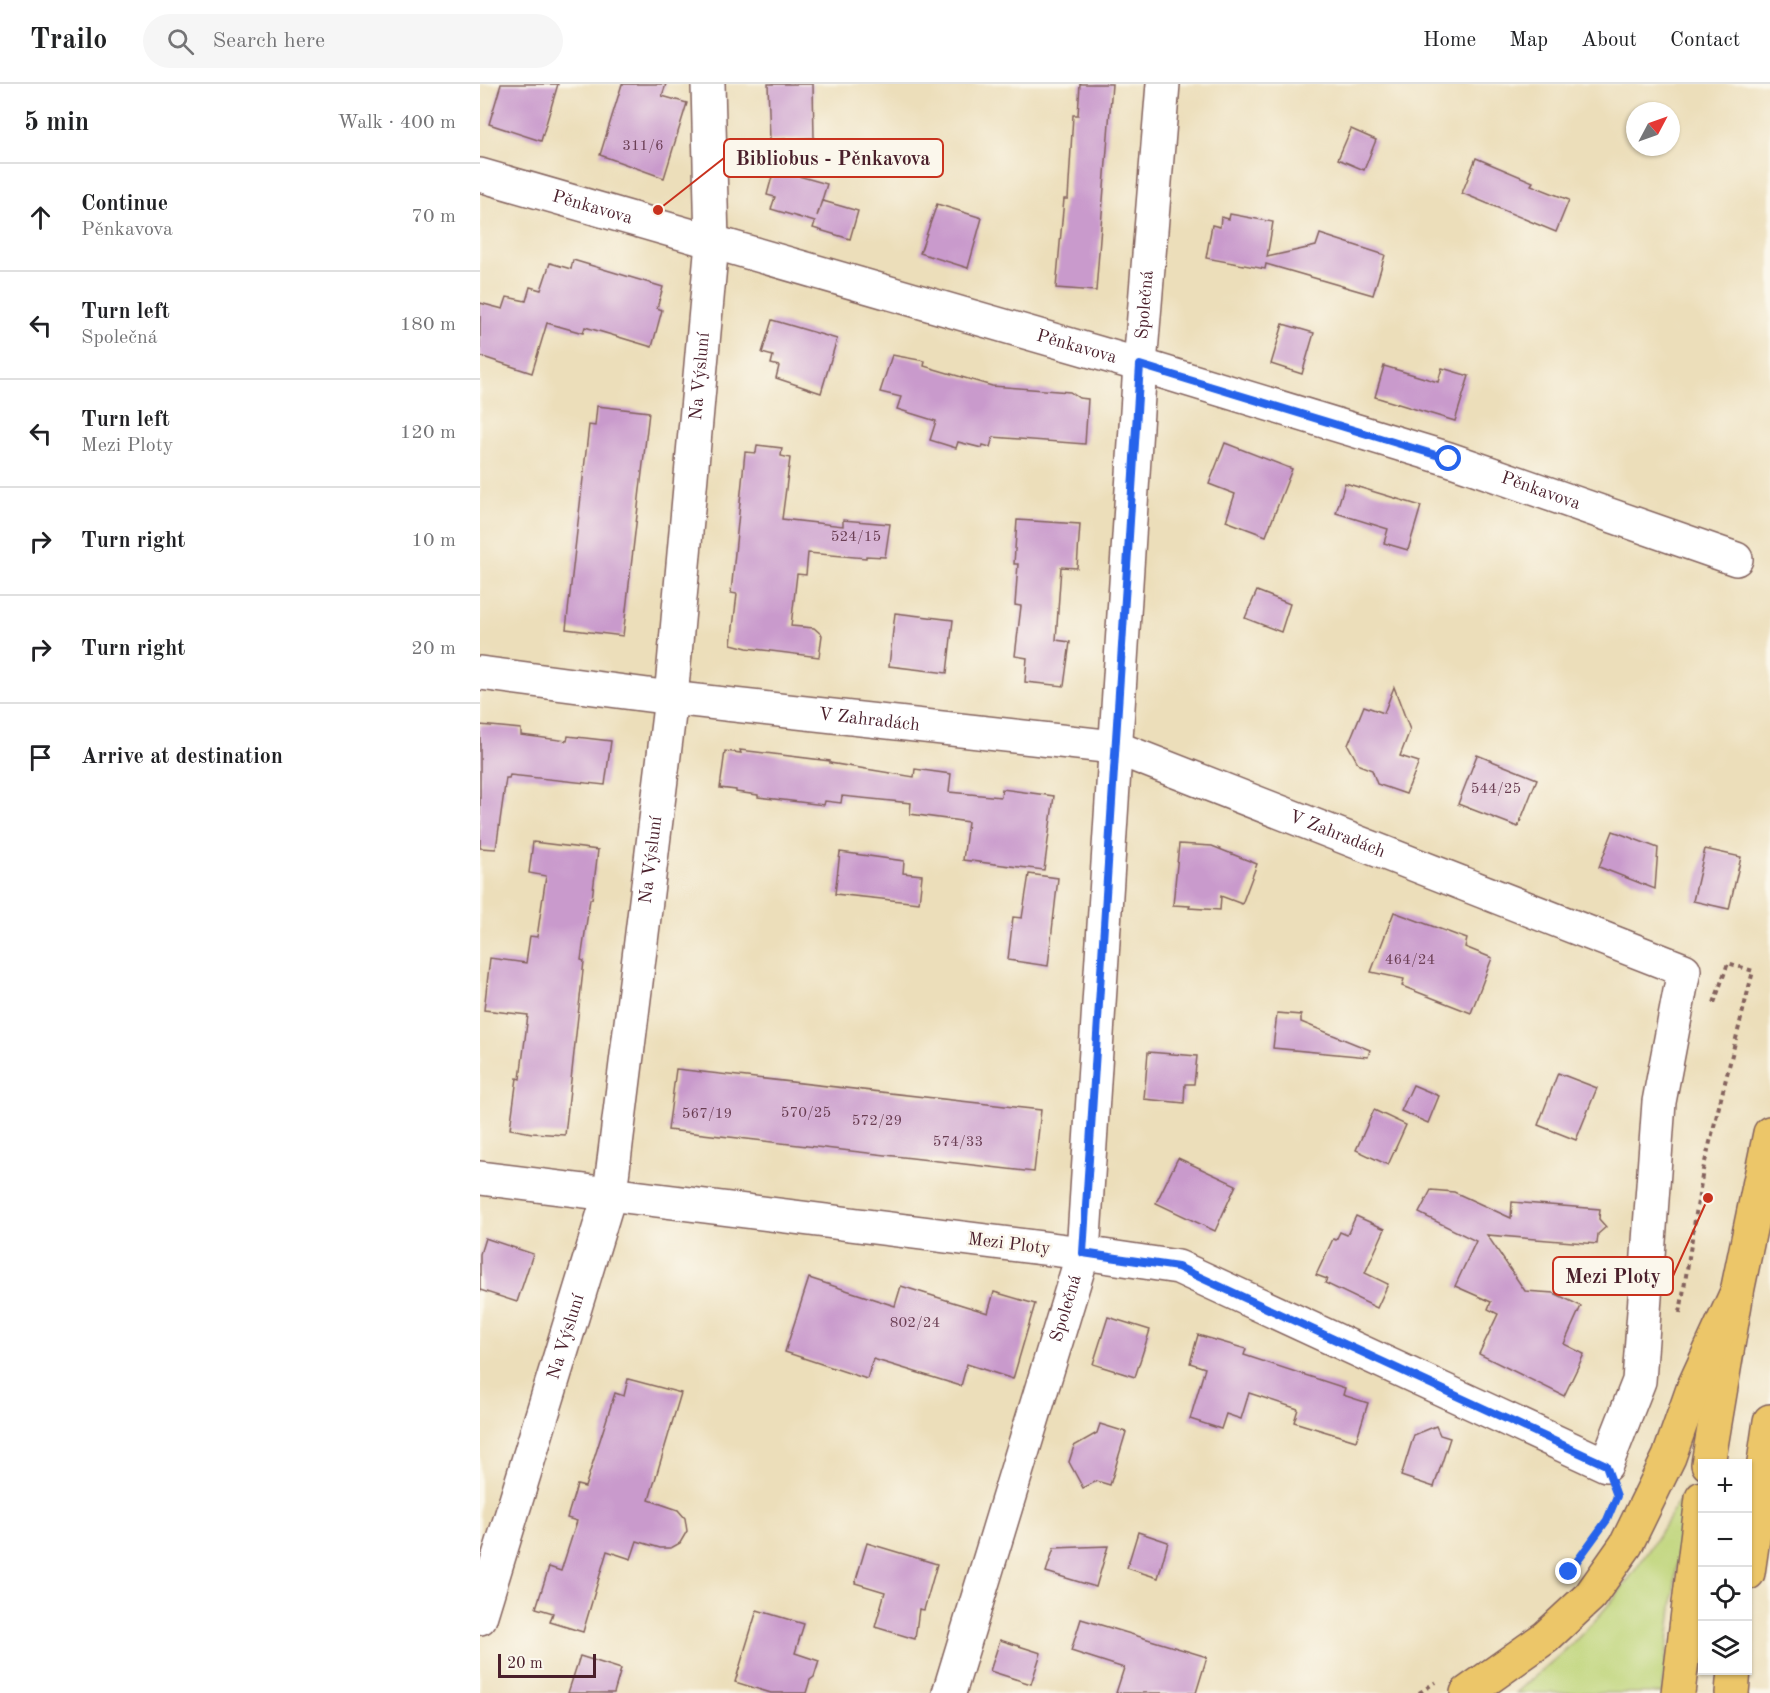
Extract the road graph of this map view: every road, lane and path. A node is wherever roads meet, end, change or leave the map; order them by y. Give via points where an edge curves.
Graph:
1 (708, 84) edge
2 (1163, 84) edge
3 (480, 175) edge
4 (712, 243) junction
5 (1140, 365) junction
6 (1736, 559) dead end
7 (480, 673) edge
8 (671, 698) junction
9 (1114, 747) junction
10 (1713, 1006) dead end
11 (1770, 1133) edge
12 (480, 1178) edge
13 (610, 1194) junction
14 (1083, 1253) junction
15 (1737, 1292) junction
16 (1679, 1319) dead end
17 (1770, 1421) edge
18 (1709, 1459) edge
19 (1606, 1465) joint
20 (1700, 1513) edge
21 (1749, 1567) edge
22 (480, 1618) edge
23 (1734, 1675) edge
24 (1453, 1687) edge
25 (949, 1693) edge
26 (1419, 1693) edge
27 (1678, 1693) edge
28 (1732, 1693) edge

1 - 4 street, Na Výsluní
2 - 5 street, Společná
3 - 4 street, Pěnkavova
4 - 5 street, Pěnkavova
4 - 8 street, Na Výsluní
5 - 6 street, Pěnkavova via 1449,459
5 - 9 street, Společná
7 - 8 street, V Zahradách
8 - 9 street, V Zahradách
8 - 13 street, Na Výsluní
9 - 14 street, Společná
9 - 19 street, V Zahradách via 1684,970 1659,1102 1639,1381
10 - 16 path via 1728,963 1753,971 1703,1170
11 - 15 highway
12 - 13 street, Mezi Ploty
13 - 14 street, Mezi Ploty
13 - 22 street, Na Výsluní
14 - 19 street, Mezi Ploty via 1178,1267
14 - 25 street, Společná
15 - 18 highway
15 - 24 highway via 1694,1386 1669,1457 1626,1545 1590,1596 1546,1637
17 - 21 highway
20 - 27 highway
23 - 28 highway
24 - 26 path

